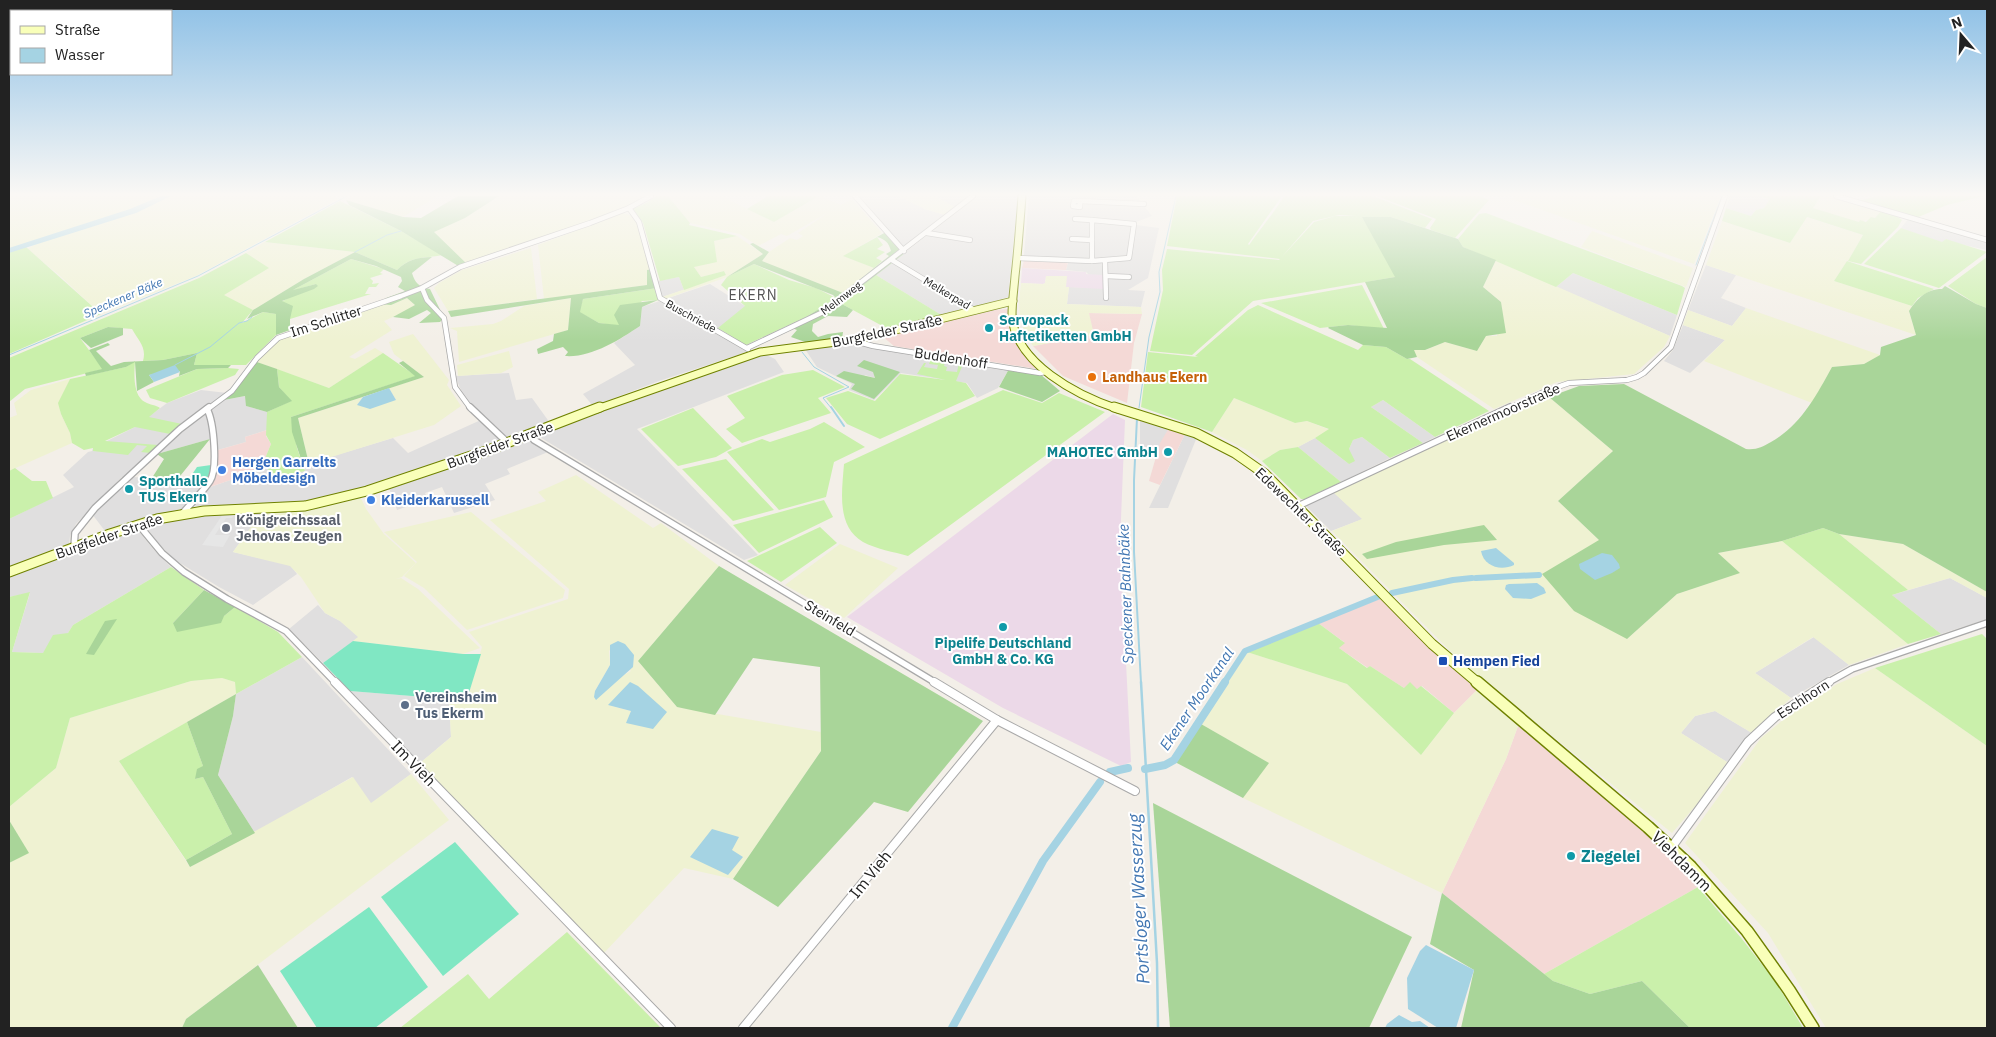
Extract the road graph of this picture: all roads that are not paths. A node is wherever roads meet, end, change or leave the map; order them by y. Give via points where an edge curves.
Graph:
1 (530, 244) edge
2 (645, 244) edge
3 (898, 244) edge
4 (912, 244) edge
5 (1018, 244) edge
6 (1092, 244) edge
7 (1131, 244) edge
8 (1707, 244) edge
9 (904, 251) junction
10 (1017, 258) junction
11 (892, 260) junction
12 (1092, 261) junction
13 (1105, 261) junction
14 (1106, 276) junction
15 (1129, 277) dead end
16 (422, 288) junction
17 (1106, 298) dead end
18 (1013, 303) junction
19 (976, 311) junction
20 (858, 339) junction
21 (747, 348) junction
22 (753, 354) junction
23 (1046, 372) junction
24 (207, 409) junction
25 (530, 434) junction
26 (508, 443) junction
27 (1298, 506) junction
28 (182, 514) junction
29 (138, 524) junction
30 (74, 547) junction
31 (9, 572) edge
32 (1987, 623) edge
33 (996, 720) junction
34 (1521, 721) joint
35 (1135, 791) dead end
36 (1671, 848) junction
37 (671, 1028) edge
38 (743, 1028) edge
39 (1813, 1028) edge

1 - 16 street, Im Schlitter via 460,267
2 - 21 street, Buschriede via 660,298
3 - 9 street
4 - 9 street, Melmweg
5 - 10 main road, Edewechter Straße
6 - 12 street
7 - 13 street via 1129,258
8 - 27 street, Ekernermoorstraße via 1670,346 1644,373 1626,380 1569,383 1546,391
9 - 11 street, Melmweg
10 - 12 street
10 - 18 main road, Edewechter Straße
11 - 19 street, Melkerpad
11 - 21 street, Melmweg via 821,313
12 - 13 street
13 - 14 street
14 - 15 street
14 - 17 street
16 - 24 street, Im Schlitter via 278,338 257,358 232,391
16 - 26 street via 444,318 455,387 468,406
18 - 19 main road, Burgfelder Straße
18 - 23 main road, Edewechter Straße via 1013,324 1019,340
19 - 20 main road, Burgfelder Straße
20 - 22 main road, Burgfelder Straße
20 - 23 street, Buddenhoff via 873,346
21 - 22 street, Buschriede
22 - 25 main road, Burgfelder Straße
23 - 27 main road, Edewechter Straße via 1099,402 1185,429 1219,444 1265,474
24 - 28 street via 215,460 213,472 211,480
24 - 30 street, Im Schlitter via 162,445 95,508 75,533
25 - 26 main road, Burgfelder Straße
25 - 33 street, Steinfeld via 534,440
26 - 28 main road, Burgfelder Straße via 396,482 318,504
27 - 34 main road, Edewechter Straße via 1432,644
28 - 29 main road, Burgfelder Straße
29 - 30 main road, Burgfelder Straße
29 - 37 street, Im Vieh via 182,570 286,631
30 - 31 main road, Burgfelder Straße
32 - 36 street, Eschhorn via 1852,669 1775,717 1748,742
33 - 35 street, Steinfeld
33 - 38 street, Im Vieh
34 - 36 main road, Viehdamm
36 - 39 main road, Viehdamm via 1747,931

